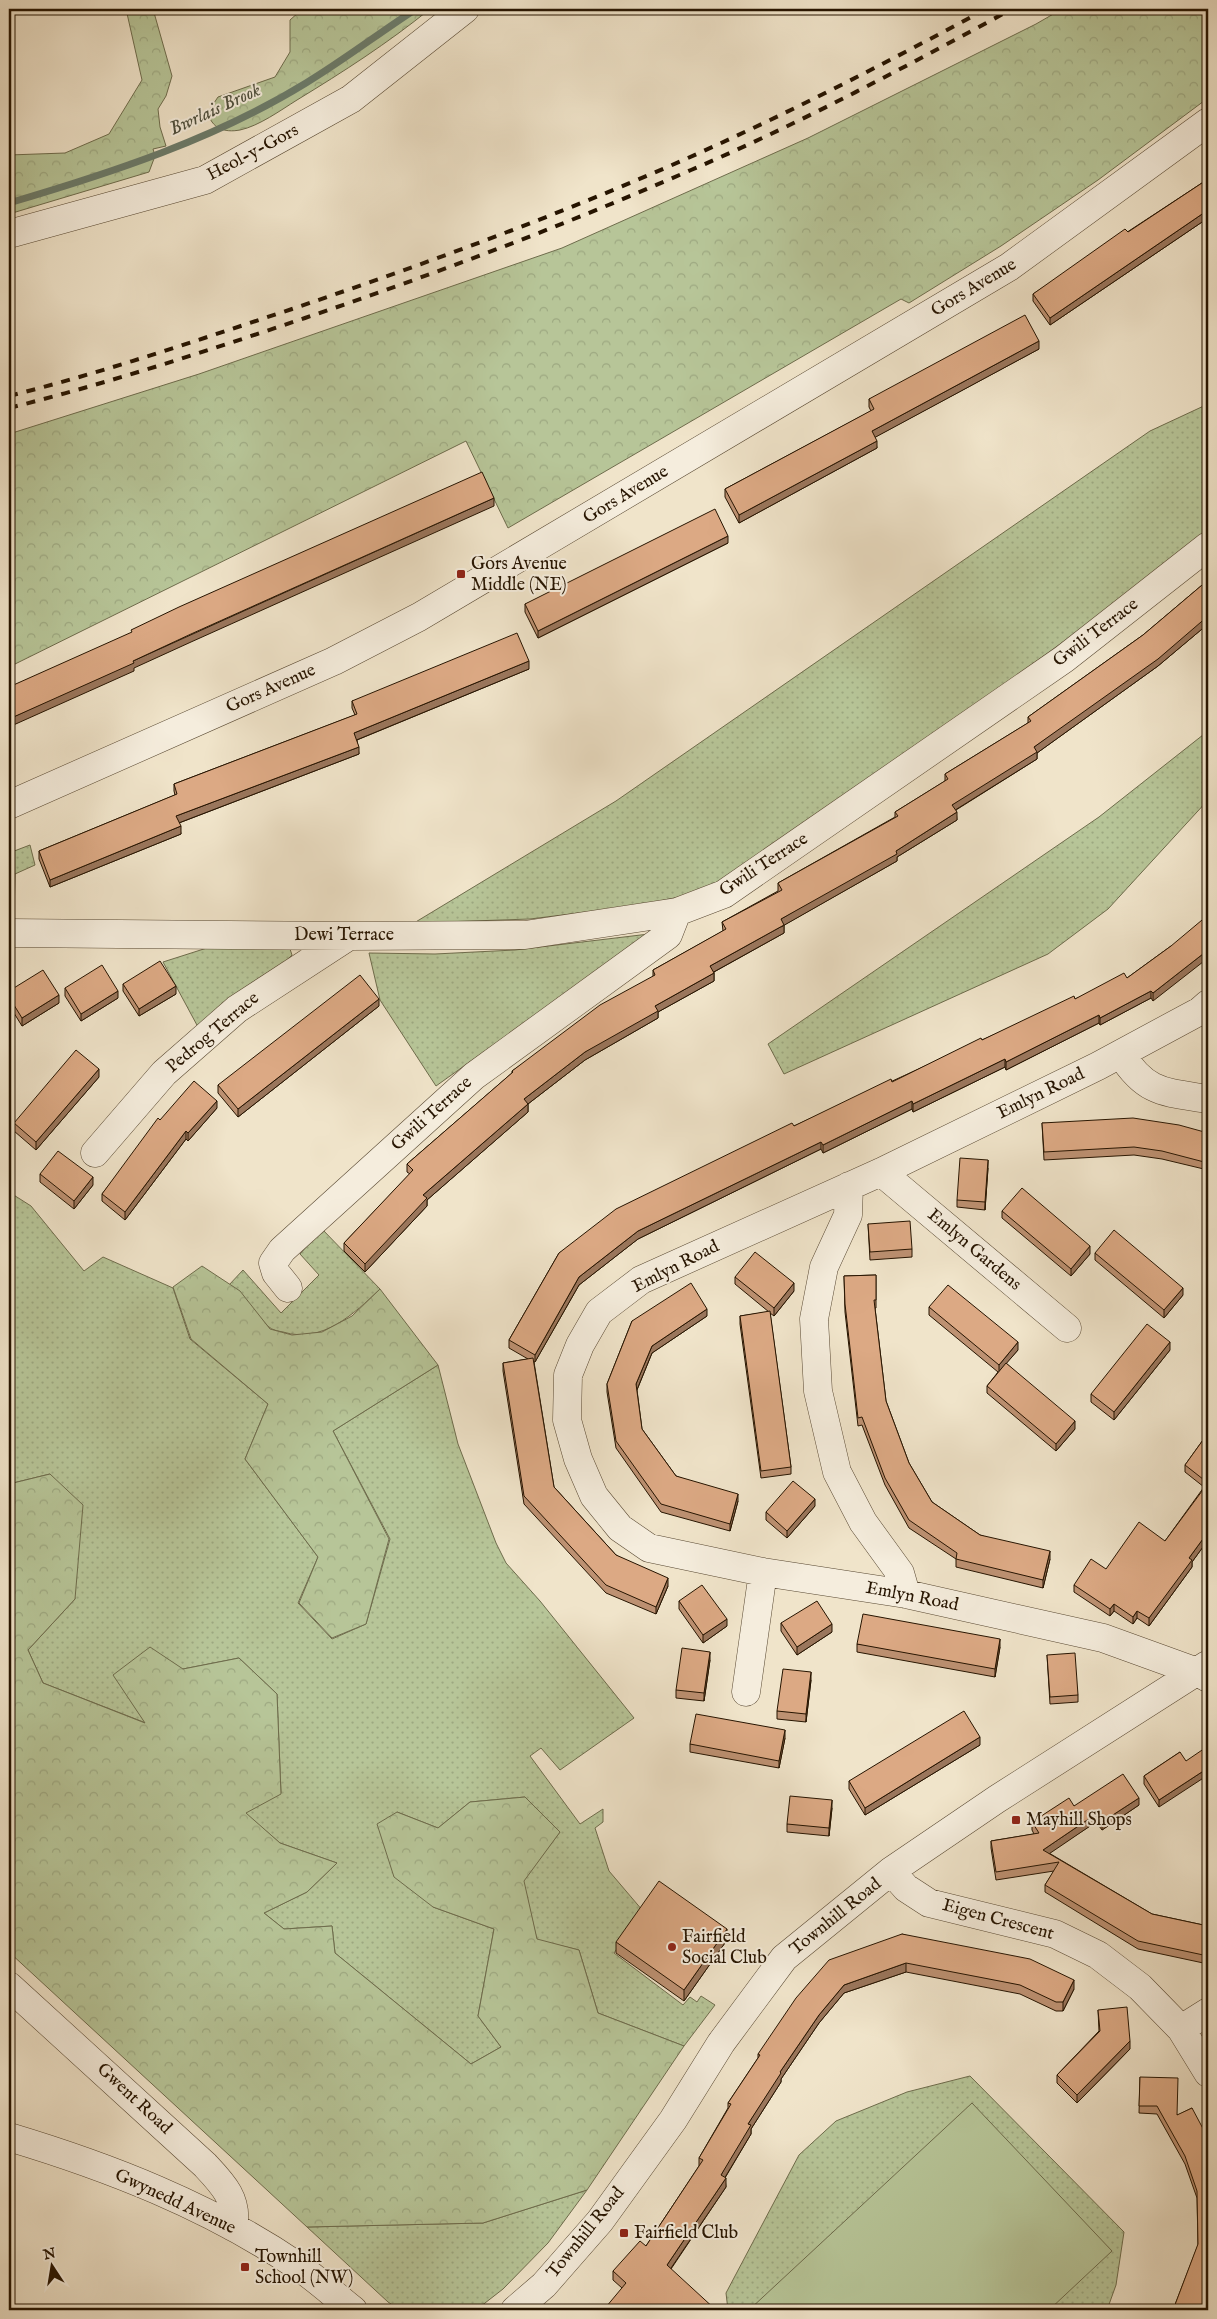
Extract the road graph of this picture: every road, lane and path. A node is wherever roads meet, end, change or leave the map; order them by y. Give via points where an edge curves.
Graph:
1 (465, 9) edge
2 (1208, 122) edge
3 (9, 234) edge
4 (1208, 546) edge
5 (9, 805) edge
6 (677, 912) junction
7 (9, 933) edge
8 (350, 936) junction
9 (1208, 1004) edge
10 (1121, 1054) junction
11 (1208, 1099) edge
12 (95, 1153) dead end
13 (881, 1172) junction
14 (850, 1186) junction
15 (288, 1288) dead end
16 (1067, 1328) dead end
17 (764, 1572) junction
18 (906, 1594) junction
19 (1204, 1672) edge
20 (746, 1692) dead end
21 (891, 1872) junction
22 (9, 1986) edge
23 (1208, 2012) edge
24 (1182, 2029) junction
25 (1208, 2073) edge
26 (9, 2137) edge
27 (233, 2227) junction
28 (353, 2310) edge
29 (515, 2310) edge

1 - 3 street, Heol-y-Gors via 351,100 205,180
2 - 5 street, Gors Avenue via 1010,267 419,617 334,661
4 - 6 street, Gwili Terrace via 1064,659 724,894
6 - 8 street, Dewi Terrace via 525,935
6 - 15 street, Gwili Terrace via 668,934 474,1076 282,1250 273,1263 276,1273
7 - 8 street, Dewi Terrace
8 - 12 street, Pedrog Terrace via 236,1009 164,1073
9 - 10 street, Emlyn Road
10 - 11 street via 1132,1071 1156,1090
10 - 13 street, Emlyn Road
13 - 14 street, Emlyn Road
13 - 16 street, Emlyn Gardens
14 - 17 street, Emlyn Road via 641,1280 599,1312 568,1375 567,1420 578,1459 594,1496 620,1528 649,1548
14 - 18 street via 848,1215 824,1267 814,1319 818,1391 837,1472 863,1522 900,1573
17 - 18 street, Emlyn Road
17 - 20 street
18 - 19 street, Emlyn Road via 1103,1638
19 - 21 street, Townhill Road via 997,1799
21 - 24 street, Eigen Crescent via 906,1888 929,1903 1055,1934 1098,1955 1140,1987
21 - 29 street, Townhill Road via 784,1958 721,2043 673,2120 600,2221 544,2285
22 - 27 street, Gwent Road via 205,2165 226,2188 236,2214
23 - 24 street
24 - 25 street, Eigen Crescent
26 - 27 street, Gwynedd Avenue via 60,2152 160,2190
27 - 28 street, Gwynedd Avenue via 297,2265

